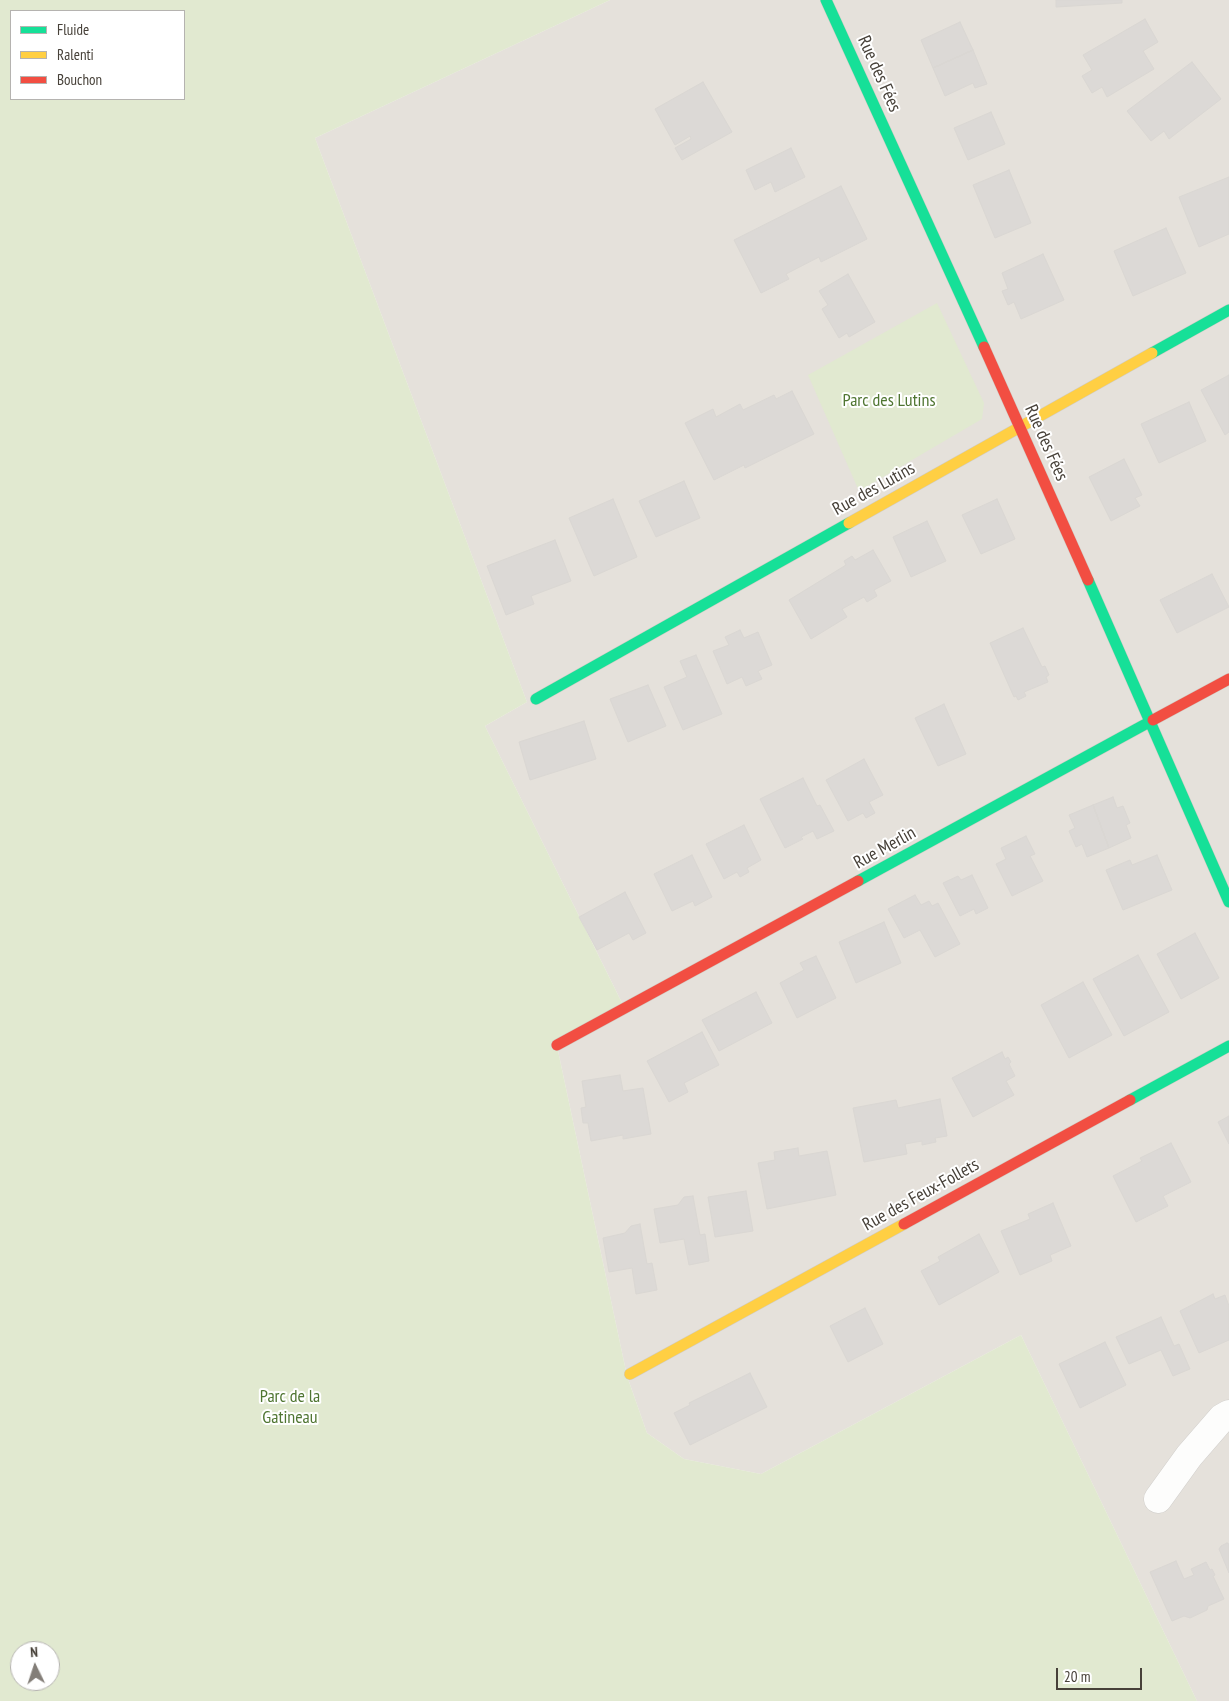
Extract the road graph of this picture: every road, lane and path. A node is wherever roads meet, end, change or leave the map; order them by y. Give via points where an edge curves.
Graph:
1 (826, 0) edge
2 (1229, 310) edge
3 (1020, 426) junction
4 (1229, 679) edge
5 (536, 699) dead end
6 (1150, 723) junction
7 (1229, 902) edge
8 (557, 1045) dead end
9 (1229, 1046) edge
10 (630, 1374) dead end
11 (1229, 1414) edge
12 (1158, 1499) dead end

1 - 3 street, Rue des Fées
2 - 3 street, Rue des Lutins
3 - 5 street, Rue des Lutins
3 - 6 street, Rue des Fées
4 - 6 street, Rue Merlin
6 - 7 street, Rue des Fées
6 - 8 street, Rue Merlin
9 - 10 street, Rue des Feux-Follets
11 - 12 street via 1189,1456

